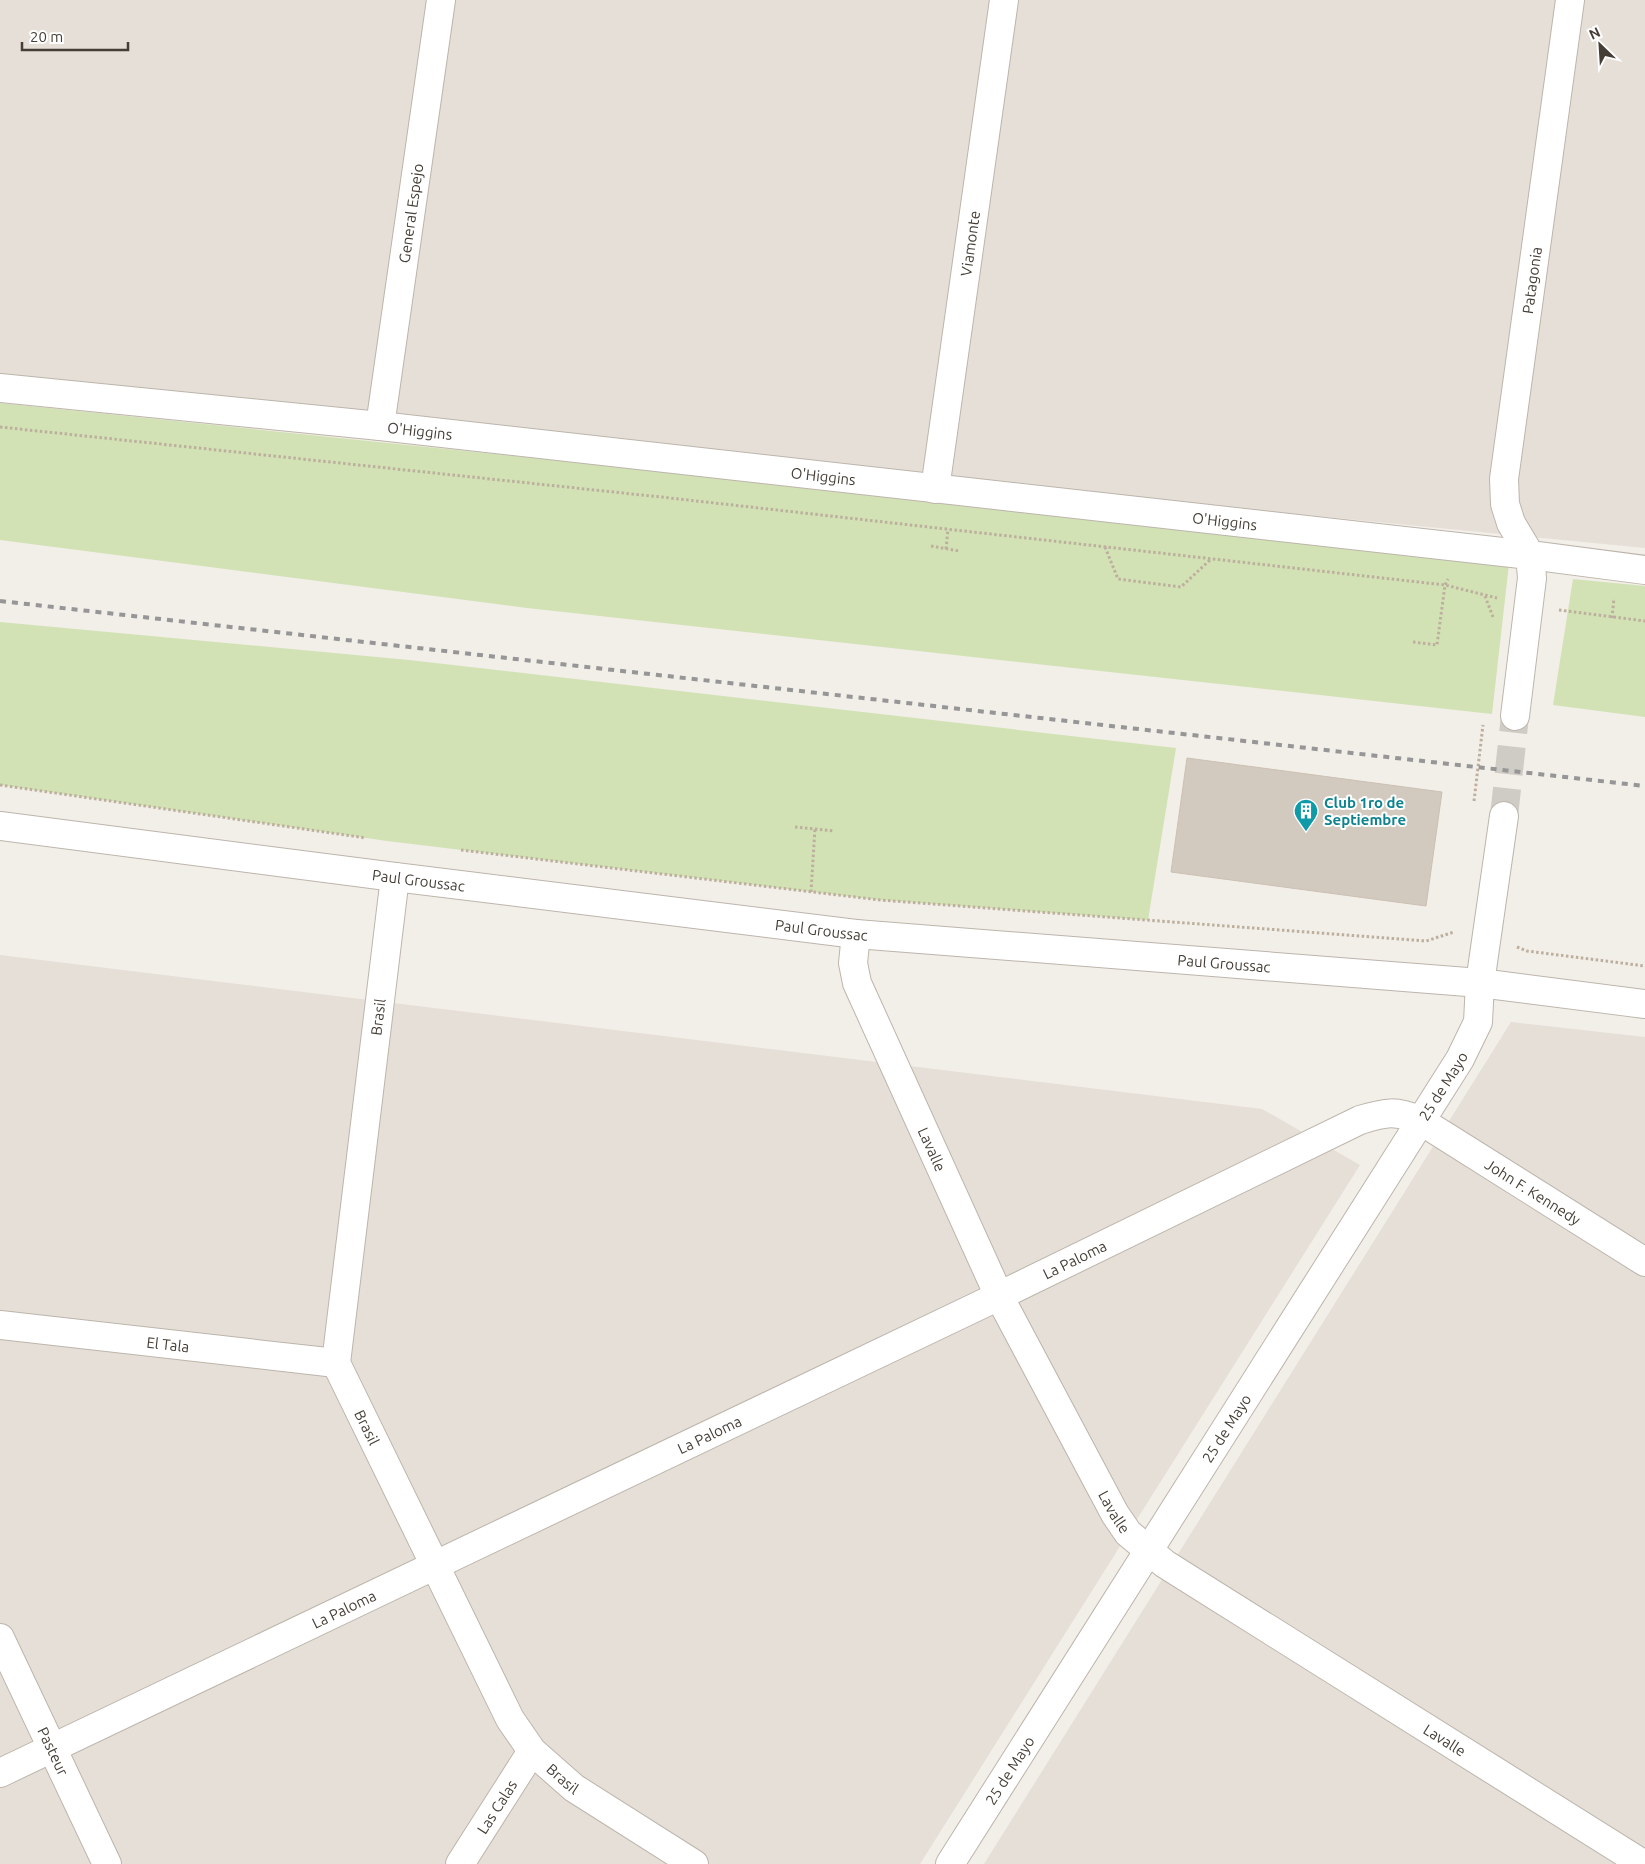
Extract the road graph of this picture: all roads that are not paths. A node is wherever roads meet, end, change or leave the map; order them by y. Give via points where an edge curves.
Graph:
1 (441, 0) edge
2 (1004, 0) edge
3 (1570, 0) edge
4 (0, 388) edge
5 (380, 426) junction
6 (935, 489) junction
7 (1530, 555) junction
8 (1645, 570) edge
9 (1515, 716) tunnel mouth
10 (1504, 816) tunnel mouth
11 (0, 826) edge
12 (395, 878) junction
13 (856, 934) junction
14 (1480, 983) junction
15 (1645, 1004) edge
16 (1421, 1121) junction
17 (1645, 1262) edge
18 (999, 1296) junction
19 (0, 1325) edge
20 (336, 1363) junction
21 (1147, 1550) junction
22 (436, 1564) junction
23 (0, 1638) edge
24 (52, 1748) junction
25 (532, 1751) junction
26 (0, 1774) edge
27 (107, 1864) edge
28 (460, 1864) edge
29 (694, 1864) edge
30 (950, 1864) edge
31 (1643, 1864) edge

1 - 5 street, General Espejo
2 - 6 street, Viamonte
3 - 7 street, Patagonia via 1504,479 1504,504
4 - 5 street, O'Higgins
5 - 6 street, O'Higgins
6 - 7 street, O'Higgins
7 - 8 street, O'Higgins
7 - 9 street via 1532,578
10 - 14 street, 25 de Mayo
11 - 12 street, Paul Groussac
12 - 13 street, Paul Groussac
12 - 20 street, Brasil
13 - 14 street, Paul Groussac
13 - 18 street, Lavalle via 853,963 857,983
14 - 15 street, Paul Groussac
14 - 16 street, 25 de Mayo via 1478,1022 1460,1060
16 - 17 street, John F. Kennedy
16 - 18 street, La Paloma via 1386,1112 1360,1120
16 - 21 street, 25 de Mayo
18 - 21 street, Lavalle via 1115,1514 1128,1533
18 - 22 street, La Paloma
19 - 20 street, El Tala
20 - 22 street, Brasil
21 - 30 street, 25 de Mayo
21 - 31 street, Lavalle
22 - 24 street, La Paloma
22 - 25 street, Brasil via 510,1719
23 - 24 street, Pasteur
24 - 26 street, La Paloma
24 - 27 street, Pasteur
25 - 28 street, Las Calas
25 - 29 street, Brasil via 574,1788

